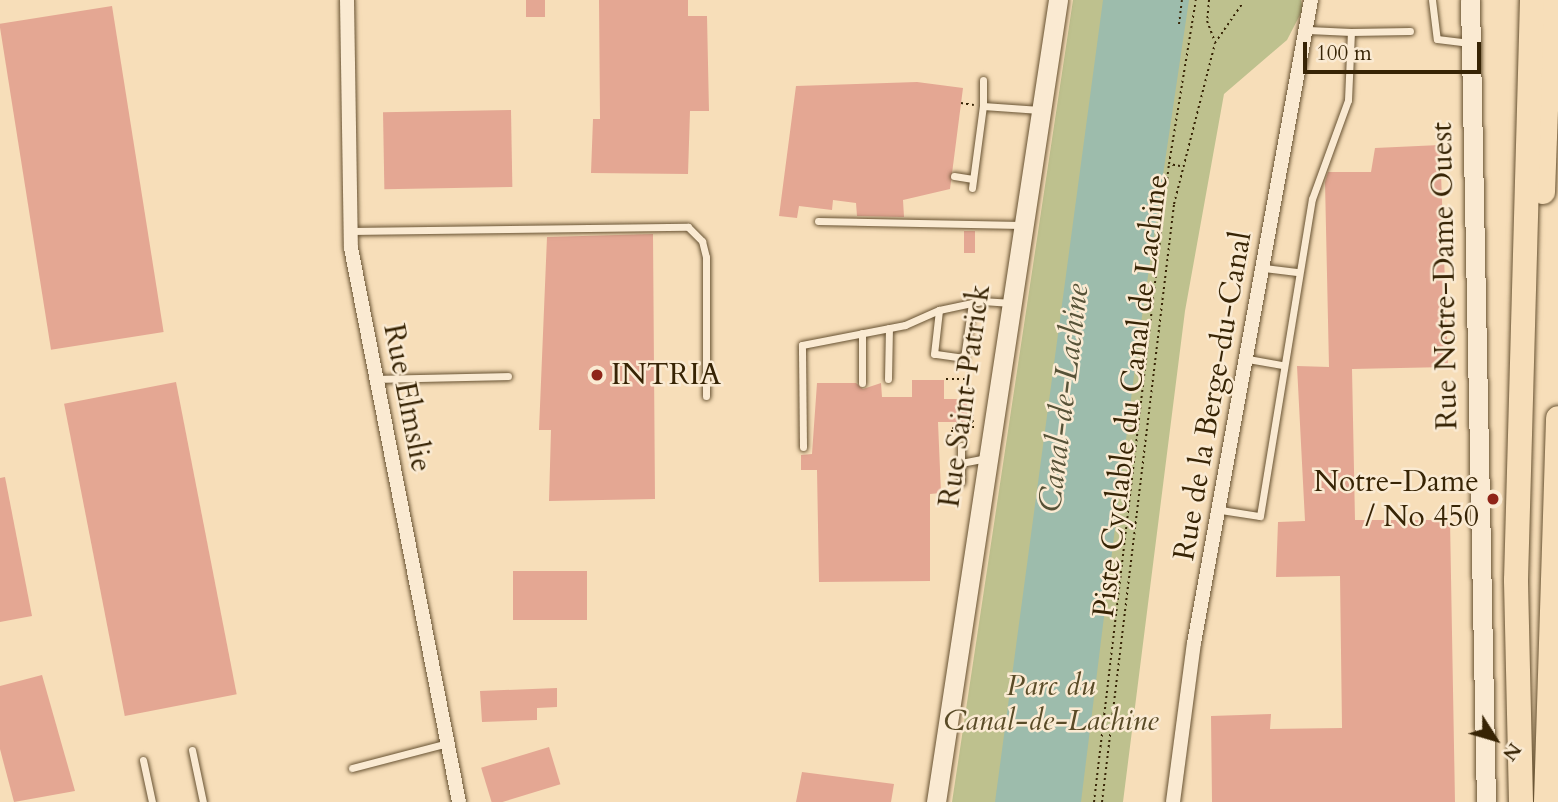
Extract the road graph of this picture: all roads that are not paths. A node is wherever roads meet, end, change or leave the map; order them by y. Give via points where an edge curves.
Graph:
1 (347, 0) edge
2 (1058, 0) edge
3 (1311, 0) edge
4 (1432, 0) edge
5 (1470, 0) edge
6 (1532, 0) edge
7 (1550, 0) edge
8 (1308, 30) junction
9 (1410, 31) dead end
10 (1351, 32) junction
11 (1471, 43) junction
12 (984, 80) dead end
13 (983, 106) junction
14 (1041, 110) junction
15 (954, 176) dead end
16 (818, 221) dead end
17 (1021, 225) junction
18 (349, 231) junction
19 (1264, 268) junction
20 (1298, 272) junction
21 (972, 303) junction
22 (1009, 303) junction
23 (939, 310) junction
24 (889, 328) junction
25 (862, 334) junction
26 (1248, 359) junction
27 (1282, 365) junction
28 (508, 376) dead end
29 (376, 379) junction
30 (888, 379) dead end
31 (862, 383) dead end
32 (706, 396) dead end
33 (1558, 418) edge
34 (961, 446) dead end
35 (803, 447) dead end
36 (986, 458) junction
37 (961, 463) junction
38 (961, 482) dead end
39 (1221, 510) junction
40 (1548, 603) junction
41 (448, 743) junction
42 (192, 750) dead end
43 (1521, 758) junction
44 (143, 760) dead end
45 (352, 768) dead end
46 (152, 802) edge
47 (203, 802) edge
48 (459, 802) edge
49 (936, 802) edge
50 (1173, 802) edge
51 (1486, 802) edge
52 (1521, 802) edge
53 (1546, 802) edge
54 (1556, 802) edge

1 - 18 street, Rue Elmslie
2 - 14 main road, Rue Saint-Patrick
3 - 8 street, Rue de la Berge-du-Canal
4 - 11 lane via 1437,39
5 - 11 main road, Rue Notre-Dame Ouest
6 - 43 highway via 1516,566
7 - 43 highway
8 - 10 lane
8 - 19 street, Rue de la Berge-du-Canal
9 - 10 lane
10 - 20 lane via 1348,100 1315,186
11 - 51 main road, Rue Notre-Dame Ouest
12 - 13 lane
13 - 14 lane
13 - 15 lane via 972,184
14 - 17 main road, Rue Saint-Patrick
16 - 17 lane
17 - 22 main road, Rue Saint-Patrick
18 - 29 street, Rue Elmslie
18 - 32 lane via 688,227 705,248
19 - 20 lane
19 - 26 street, Rue de la Berge-du-Canal
20 - 27 lane
21 - 22 lane
21 - 23 lane
21 - 23 lane via 964,358 934,354
22 - 36 main road, Rue Saint-Patrick
23 - 24 lane
24 - 25 lane
24 - 30 lane
25 - 31 lane
25 - 35 lane via 802,345
26 - 27 lane
26 - 39 street, Rue de la Berge-du-Canal
27 - 39 lane via 1260,516
28 - 29 lane
29 - 41 street, Rue Elmslie
33 - 40 highway
34 - 37 lane
36 - 37 lane
36 - 49 main road, Rue Saint-Patrick
37 - 38 lane
39 - 50 street, Rue de la Berge-du-Canal via 1188,676
40 - 53 highway
40 - 54 lane
41 - 45 lane
41 - 48 street, Rue Elmslie
42 - 47 lane
43 - 52 highway
44 - 46 lane

